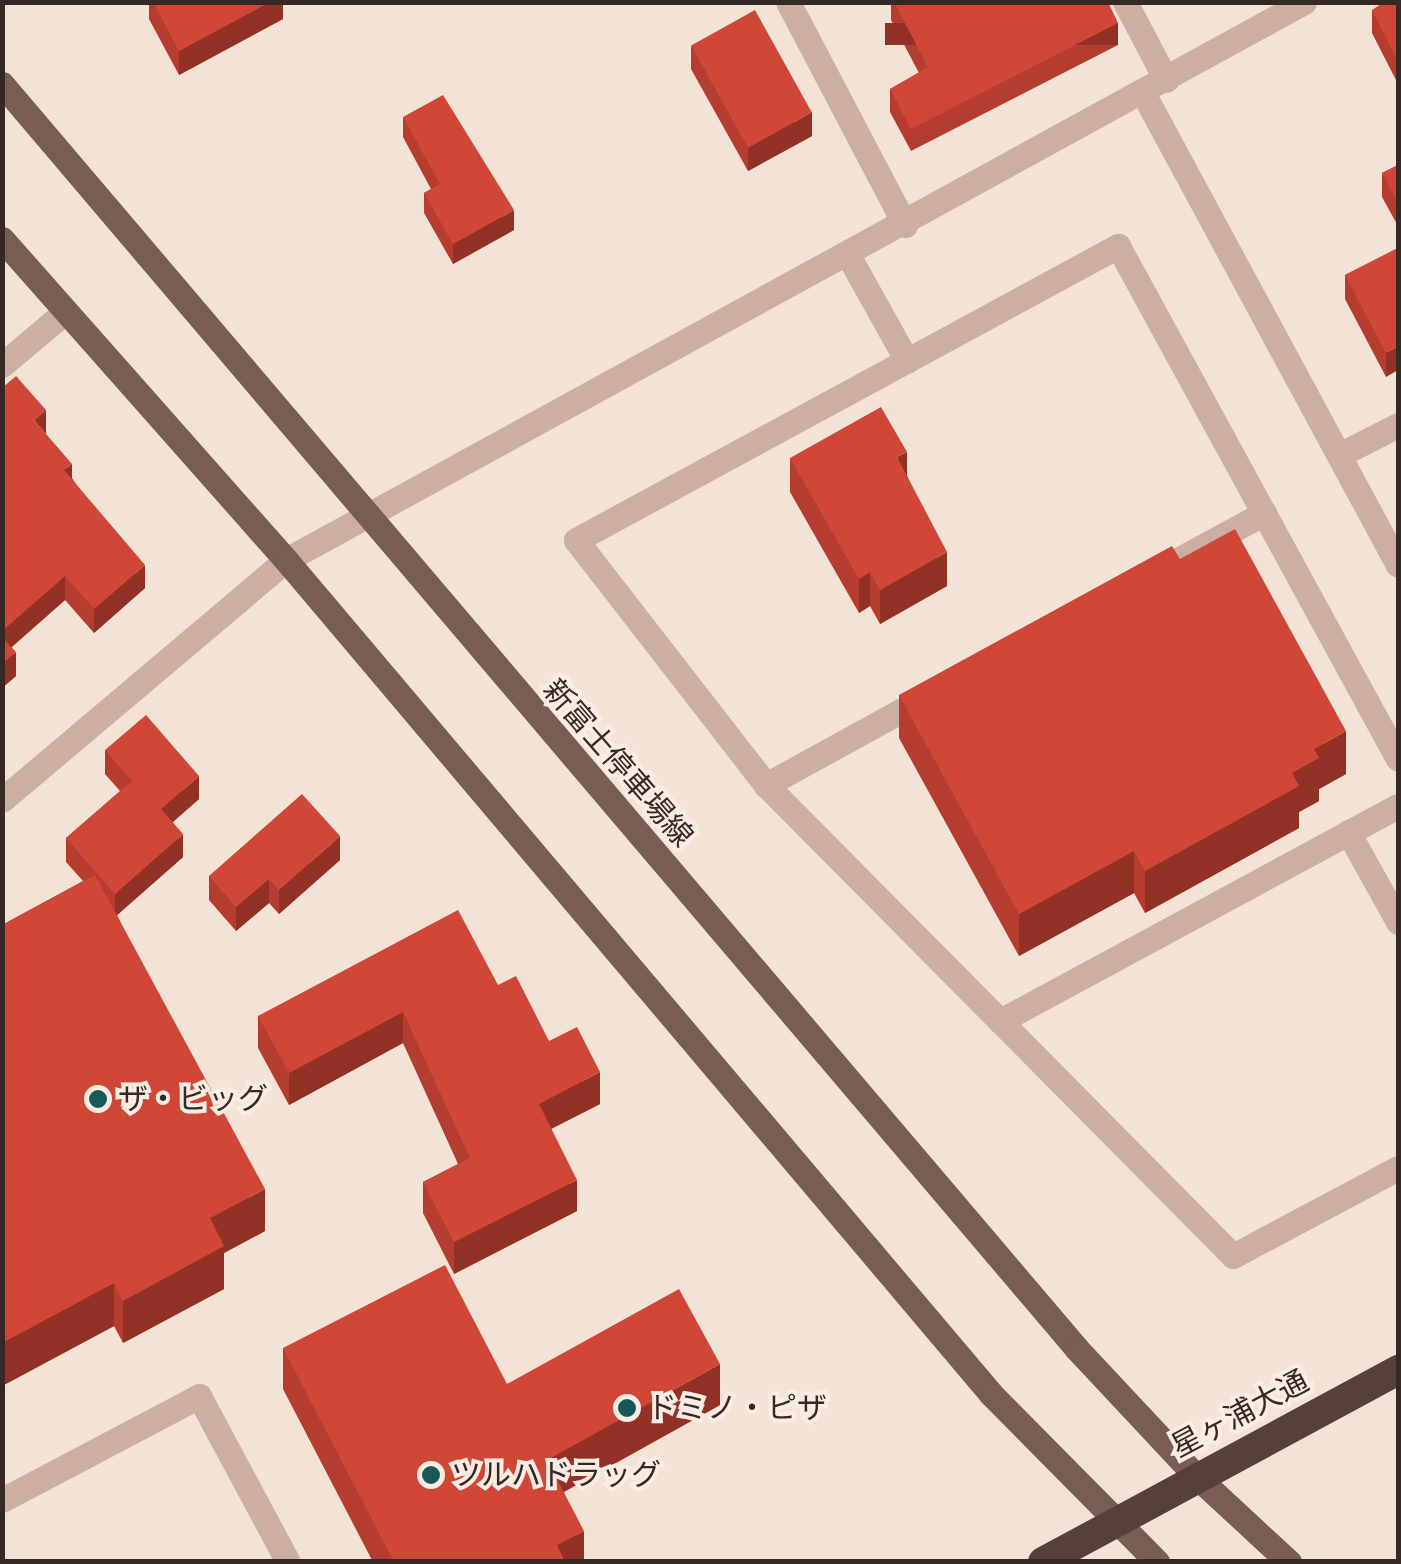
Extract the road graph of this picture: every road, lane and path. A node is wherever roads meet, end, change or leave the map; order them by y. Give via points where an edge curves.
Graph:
1 (788, 2) edge
2 (1125, 2) edge
3 (1304, 2) edge
4 (1166, 80) junction
5 (2, 84) edge
6 (1143, 93) junction
7 (905, 225) junction
8 (2, 239) edge
9 (848, 255) junction
10 (65, 312) junction
11 (907, 360) junction
12 (2, 365) edge
13 (1398, 424) edge
14 (1339, 455) junction
15 (1264, 513) junction
16 (365, 517) junction
17 (286, 560) junction
18 (1398, 565) edge
19 (1129, 587) edge
20 (950, 684) edge
21 (1398, 759) edge
22 (766, 785) junction
23 (2, 800) edge
24 (1398, 806) edge
25 (1348, 832) junction
26 (1398, 922) edge
27 (1000, 1021) junction
28 (1398, 1168) edge
29 (1398, 1370) edge
30 (1196, 1476) junction
31 (2, 1500) edge
32 (1114, 1520) junction
33 (288, 1562) edge
34 (1043, 1562) edge
35 (1156, 1562) edge
36 (1289, 1562) edge

1 - 7 street
2 - 4 street
3 - 4 street
4 - 6 street
5 - 16 main road, 新富士停車場線
6 - 7 street
6 - 14 street
7 - 9 street
8 - 10 main road
9 - 11 street
9 - 16 street
10 - 12 street
10 - 17 main road
11 - 15 street via 1118,246
11 - 22 street via 576,540
13 - 14 street
14 - 18 street
15 - 19 street
15 - 21 street
16 - 17 street
16 - 30 main road, 新富士停車場線 via 1077,1350
17 - 23 street
17 - 32 main road via 990,1394
20 - 22 street
22 - 27 street
24 - 25 street
25 - 26 street
25 - 27 street
27 - 28 street via 1232,1256
29 - 30 highway, 星ヶ浦大通
30 - 32 highway, 星ヶ浦大通
30 - 36 main road, 新富士停車場線
31 - 33 street via 199,1396
32 - 34 highway, 星ヶ浦大通
32 - 35 main road

